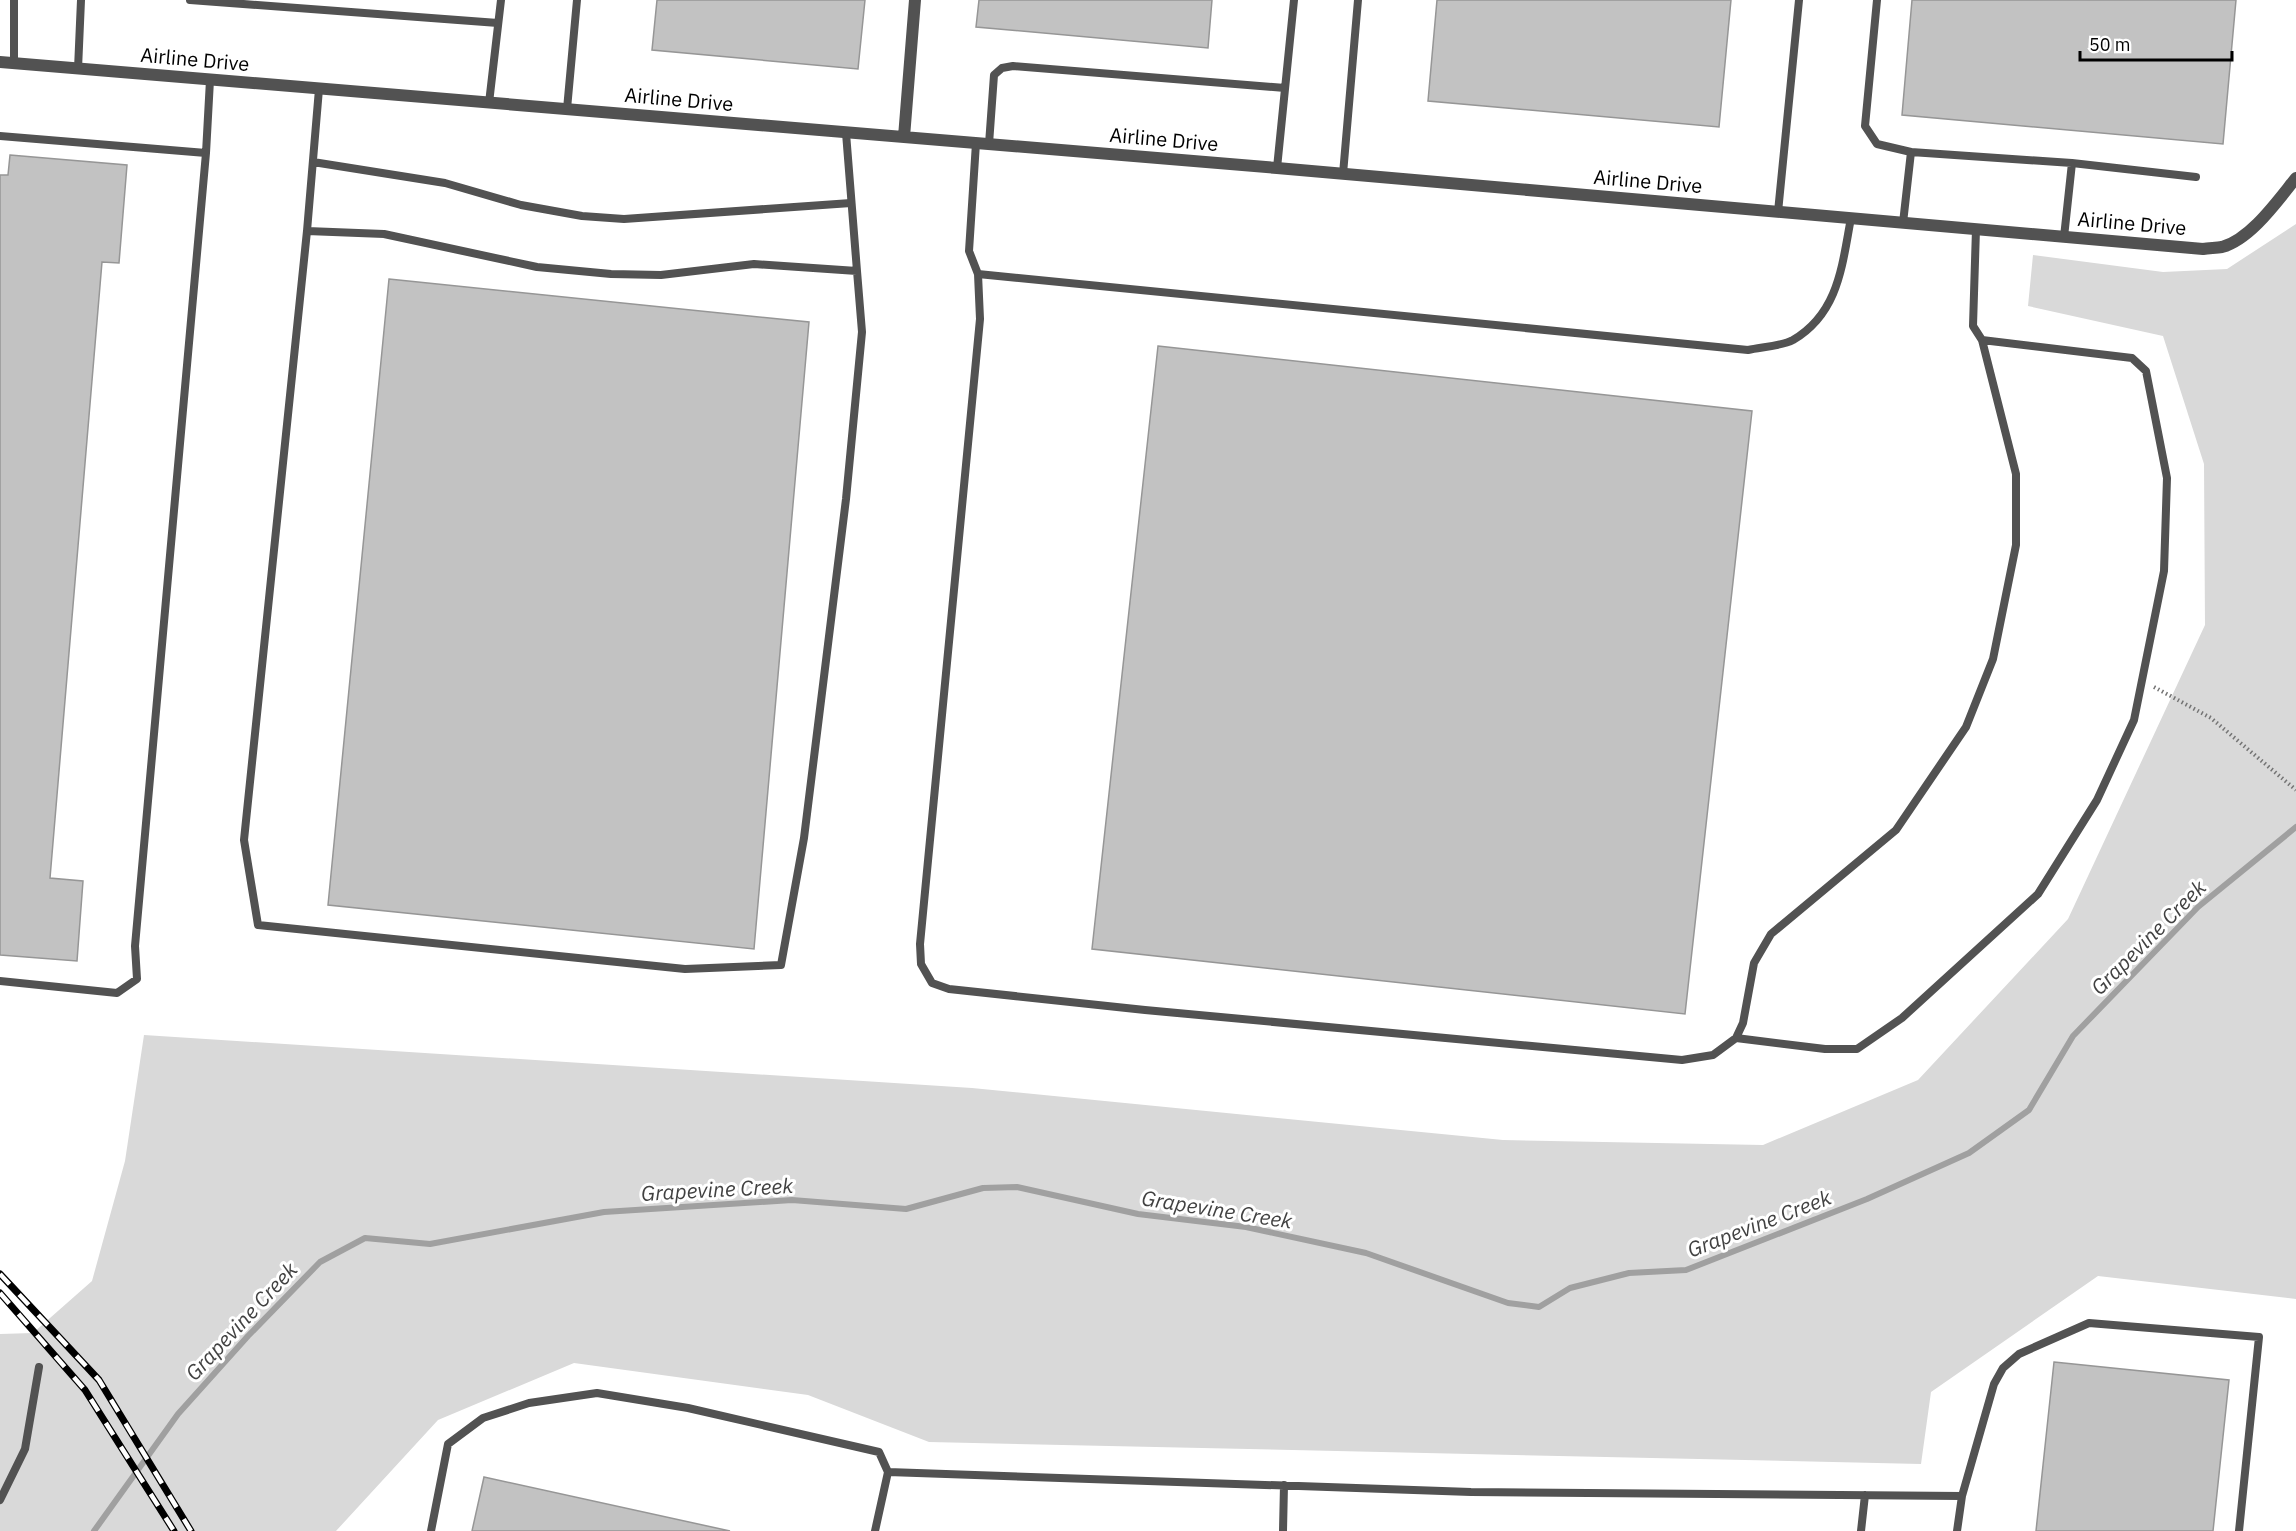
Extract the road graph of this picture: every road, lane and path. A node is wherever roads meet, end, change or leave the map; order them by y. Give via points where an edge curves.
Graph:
1 (14, 0) edge
2 (81, 0) edge
3 (190, 0) edge
4 (501, 0) edge
5 (577, 0) edge
6 (915, 0) edge
7 (1294, 0) edge
8 (1358, 0) edge
9 (1799, 0) edge
10 (1877, 0) edge
11 (498, 23) junction
12 (0, 62) edge
13 (14, 63) junction
14 (78, 69) junction
15 (210, 80) junction
16 (1285, 88) junction
17 (319, 89) junction
18 (489, 103) junction
19 (567, 109) junction
20 (846, 133) junction
21 (0, 136) edge
22 (904, 137) junction
23 (976, 143) junction
24 (989, 144) junction
25 (1911, 152) junction
26 (206, 153) junction
27 (313, 162) junction
28 (2072, 163) junction
29 (1277, 168) junction
30 (1343, 174) junction
31 (2196, 177) dead end
32 (2296, 178) edge
33 (851, 203) junction
34 (1778, 212) junction
35 (1851, 218) junction
36 (1903, 223) junction
37 (1976, 229) junction
38 (307, 231) junction
39 (2064, 237) junction
40 (857, 271) junction
41 (978, 274) junction
42 (1982, 340) junction
43 (2143, 681) junction
44 (2296, 790) edge
45 (0, 981) edge
46 (1736, 1038) junction
47 (39, 1367) dead end
48 (888, 1472) junction
49 (1284, 1485) junction
50 (1865, 1495) junction
51 (1962, 1496) junction
52 (0, 1500) edge
53 (431, 1531) edge
54 (875, 1531) edge
55 (1283, 1531) edge
56 (1861, 1531) edge
57 (1957, 1531) edge
58 (2239, 1531) edge

1 - 13 lane
2 - 14 lane
3 - 11 lane
4 - 11 lane
5 - 19 lane
6 - 22 street
7 - 16 lane
8 - 30 lane
9 - 34 lane
10 - 25 lane via 1865,126 1877,144
11 - 18 lane
12 - 13 street, Airline Drive
13 - 14 street, Airline Drive
14 - 15 street, Airline Drive
15 - 17 street, Airline Drive
15 - 26 lane
16 - 24 lane via 1002,68 994,75
16 - 29 lane
17 - 18 street, Airline Drive
17 - 27 lane
18 - 19 street, Airline Drive
19 - 20 street, Airline Drive
20 - 22 street, Airline Drive
20 - 33 lane
21 - 26 lane
22 - 23 street, Airline Drive
23 - 24 street, Airline Drive
23 - 41 lane via 969,251
24 - 29 street, Airline Drive
25 - 28 lane
25 - 36 lane
26 - 45 lane via 135,946 137,979 117,993
27 - 33 lane via 445,183 521,205 582,216 624,219
27 - 38 lane
28 - 31 lane
28 - 39 lane
29 - 30 street, Airline Drive
30 - 34 street, Airline Drive
32 - 39 street, Airline Drive via 2245,234 2224,246 2203,249
33 - 40 lane
34 - 35 street, Airline Drive
35 - 36 street, Airline Drive
35 - 41 lane via 1838,285 1822,316 1792,340 1748,350
36 - 37 street, Airline Drive
37 - 39 street, Airline Drive
37 - 42 lane via 1973,326
38 - 40 lane via 384,234 537,267 610,274 661,274 754,264
38 - 40 lane via 244,840 258,925 685,969 781,965 804,837 846,499 862,332
41 - 46 lane via 980,319 920,944 921,964 932,983 949,989 1145,1010 1682,1060 1713,1055
42 - 43 lane via 2132,358 2146,371 2168,478 2164,571
42 - 46 lane via 2016,474 2016,545 1993,659 1966,727 1896,830 1771,934 1754,963 1743,1023
43 - 44 path via 2211,718
43 - 46 lane via 2134,720 2097,800 2038,894 1902,1018 1857,1049
47 - 52 lane via 25,1449
48 - 49 lane
48 - 53 lane via 879,1452 688,1408 597,1393 529,1403 483,1418 448,1444
48 - 54 lane
49 - 50 lane via 1471,1492
49 - 55 lane
50 - 51 lane
50 - 56 lane
51 - 57 lane
51 - 58 lane via 1994,1384 2003,1368 2019,1354 2089,1323 2259,1337

